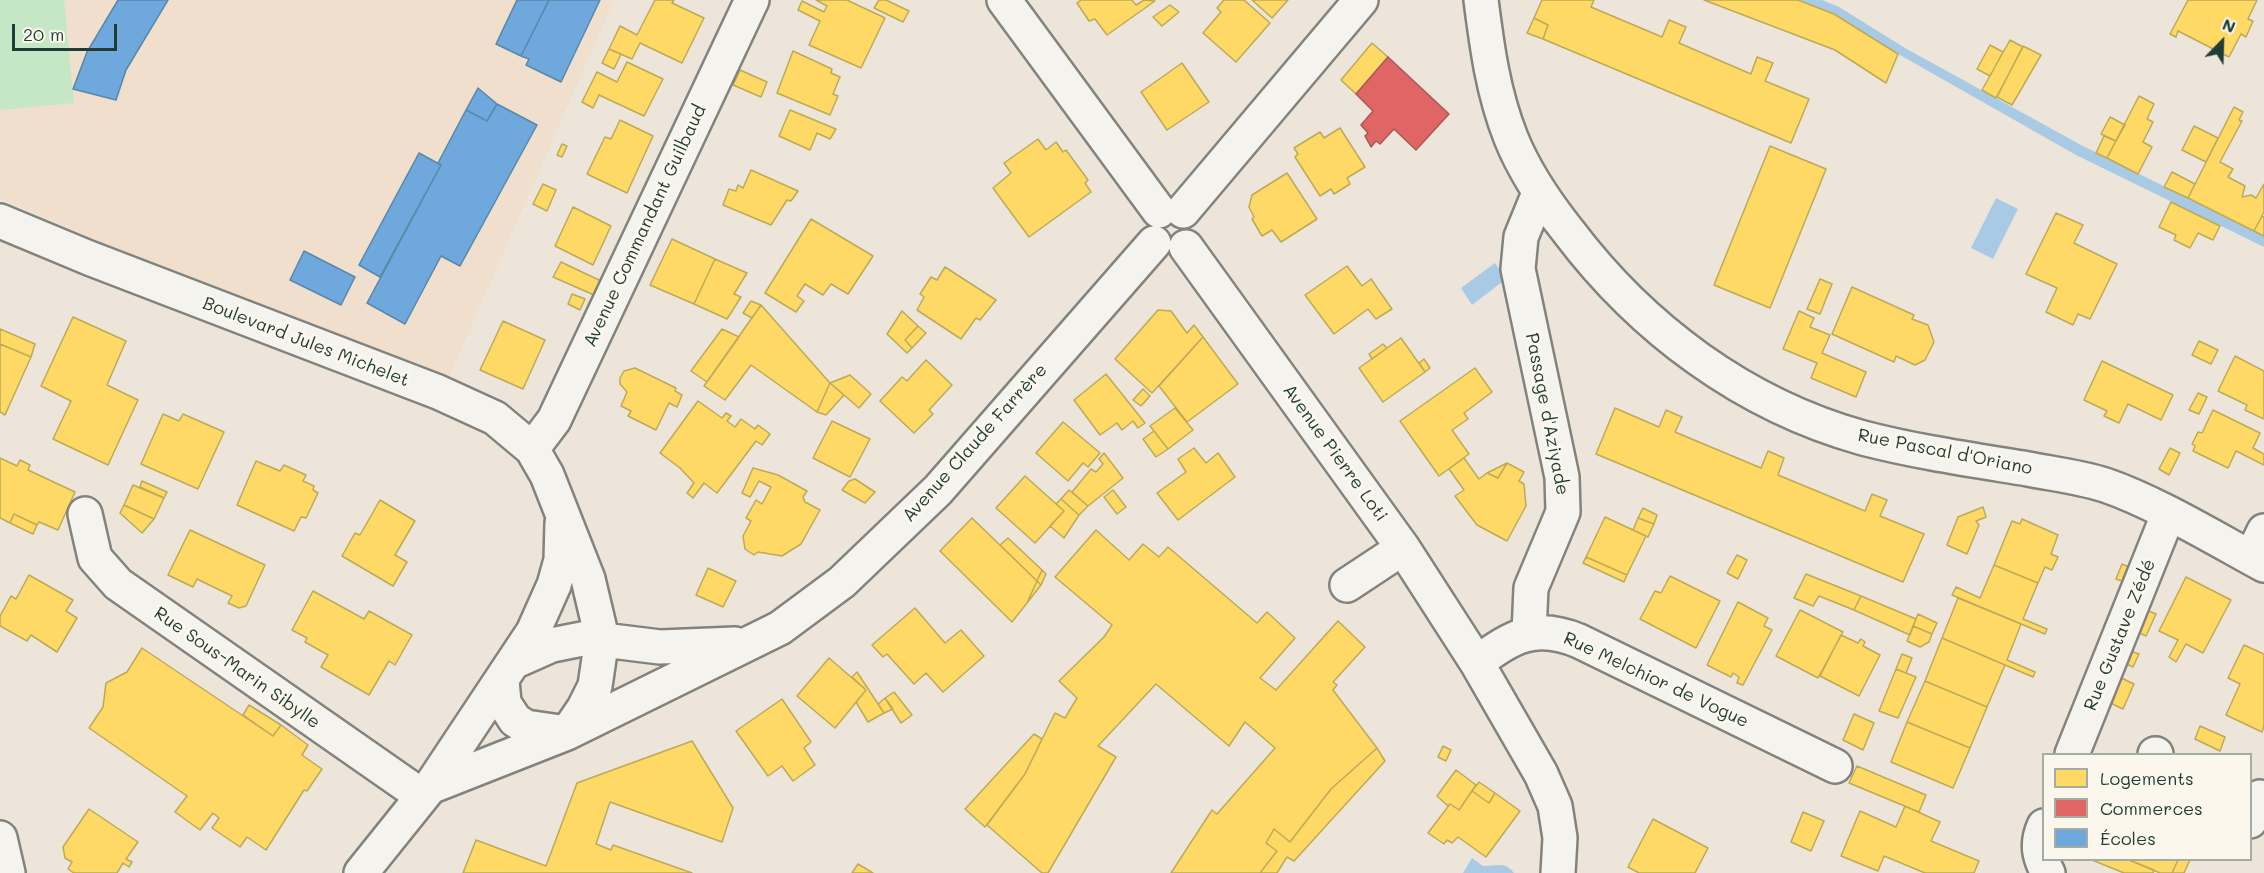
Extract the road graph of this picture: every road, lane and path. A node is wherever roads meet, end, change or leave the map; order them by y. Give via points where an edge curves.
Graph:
1 (752, 0) edge
2 (1004, 0) edge
3 (1361, 0) edge
4 (1481, 0) edge
5 (1539, 193) junction
6 (1171, 211) junction
7 (0, 221) edge
8 (1154, 243) junction
9 (1186, 247) junction
10 (531, 449) junction
11 (85, 514) dead end
12 (2168, 515) junction
13 (562, 519) junction
14 (1403, 548) junction
15 (2260, 551) edge
16 (1347, 585) dead end
17 (1528, 633) junction
18 (602, 638) junction
19 (749, 644) junction
20 (1477, 663) junction
21 (509, 670) junction
22 (567, 733) junction
23 (2072, 753) edge
24 (1835, 766) dead end
25 (426, 792) junction
26 (2042, 832) edge
27 (0, 838) edge
28 (2042, 859) edge
29 (8, 873) edge
30 (361, 873) edge
31 (1558, 873) edge

1 - 10 street, Avenue Commandant Guilbaud via 554,420
2 - 6 street
3 - 6 street
4 - 5 street, Rue Pascal d'Oriano via 1488,58 1502,114
5 - 12 street, Rue Pascal d'Oriano via 1600,273 1645,317 1717,372 1761,398 1823,425 1913,450 2086,479 2117,489
5 - 17 street, Passage d'Aziyade via 1521,237 1518,269 1561,470 1564,501 1531,588
6 - 8 street via 1150,222
6 - 9 street via 1192,220 1191,241
7 - 10 street, Boulevard Jules Michelet via 438,392 495,418
8 - 9 street via 1173,252
8 - 19 street, Avenue Claude Farrère via 938,490 842,582 780,628
9 - 14 street, Avenue Pierre Loti
10 - 13 street, Boulevard Jules Michelet via 547,475
11 - 25 street, Rue Sous-Marin Sibylle via 96,558 118,584
12 - 15 street, Rue Pascal d'Oriano
12 - 23 street, Rue Gustave Zédé
13 - 18 street, Boulevard Jules Michelet via 588,579
13 - 21 street, Boulevard Jules Michelet via 561,560 554,585 542,615
14 - 16 street
14 - 20 street, Avenue Pierre Loti
17 - 20 street, Rue Melchior de Vogue
17 - 24 street, Rue Melchior de Vogue via 1557,633 1579,641
18 - 19 street, Avenue Claude Farrère via 660,647
18 - 21 street, Avenue Claude Farrère via 562,642
18 - 22 street, Boulevard Jules Michelet via 595,686
19 - 22 street, Avenue Claude Farrère
20 - 31 street, Avenue Pierre Loti via 1541,774 1555,806 1560,838
21 - 22 street via 504,703 515,720 526,727
21 - 25 street, Boulevard Jules Michelet
22 - 25 street, Boulevard Jules Michelet
25 - 30 street, Boulevard Jules Michelet
26 - 28 street
27 - 29 street

